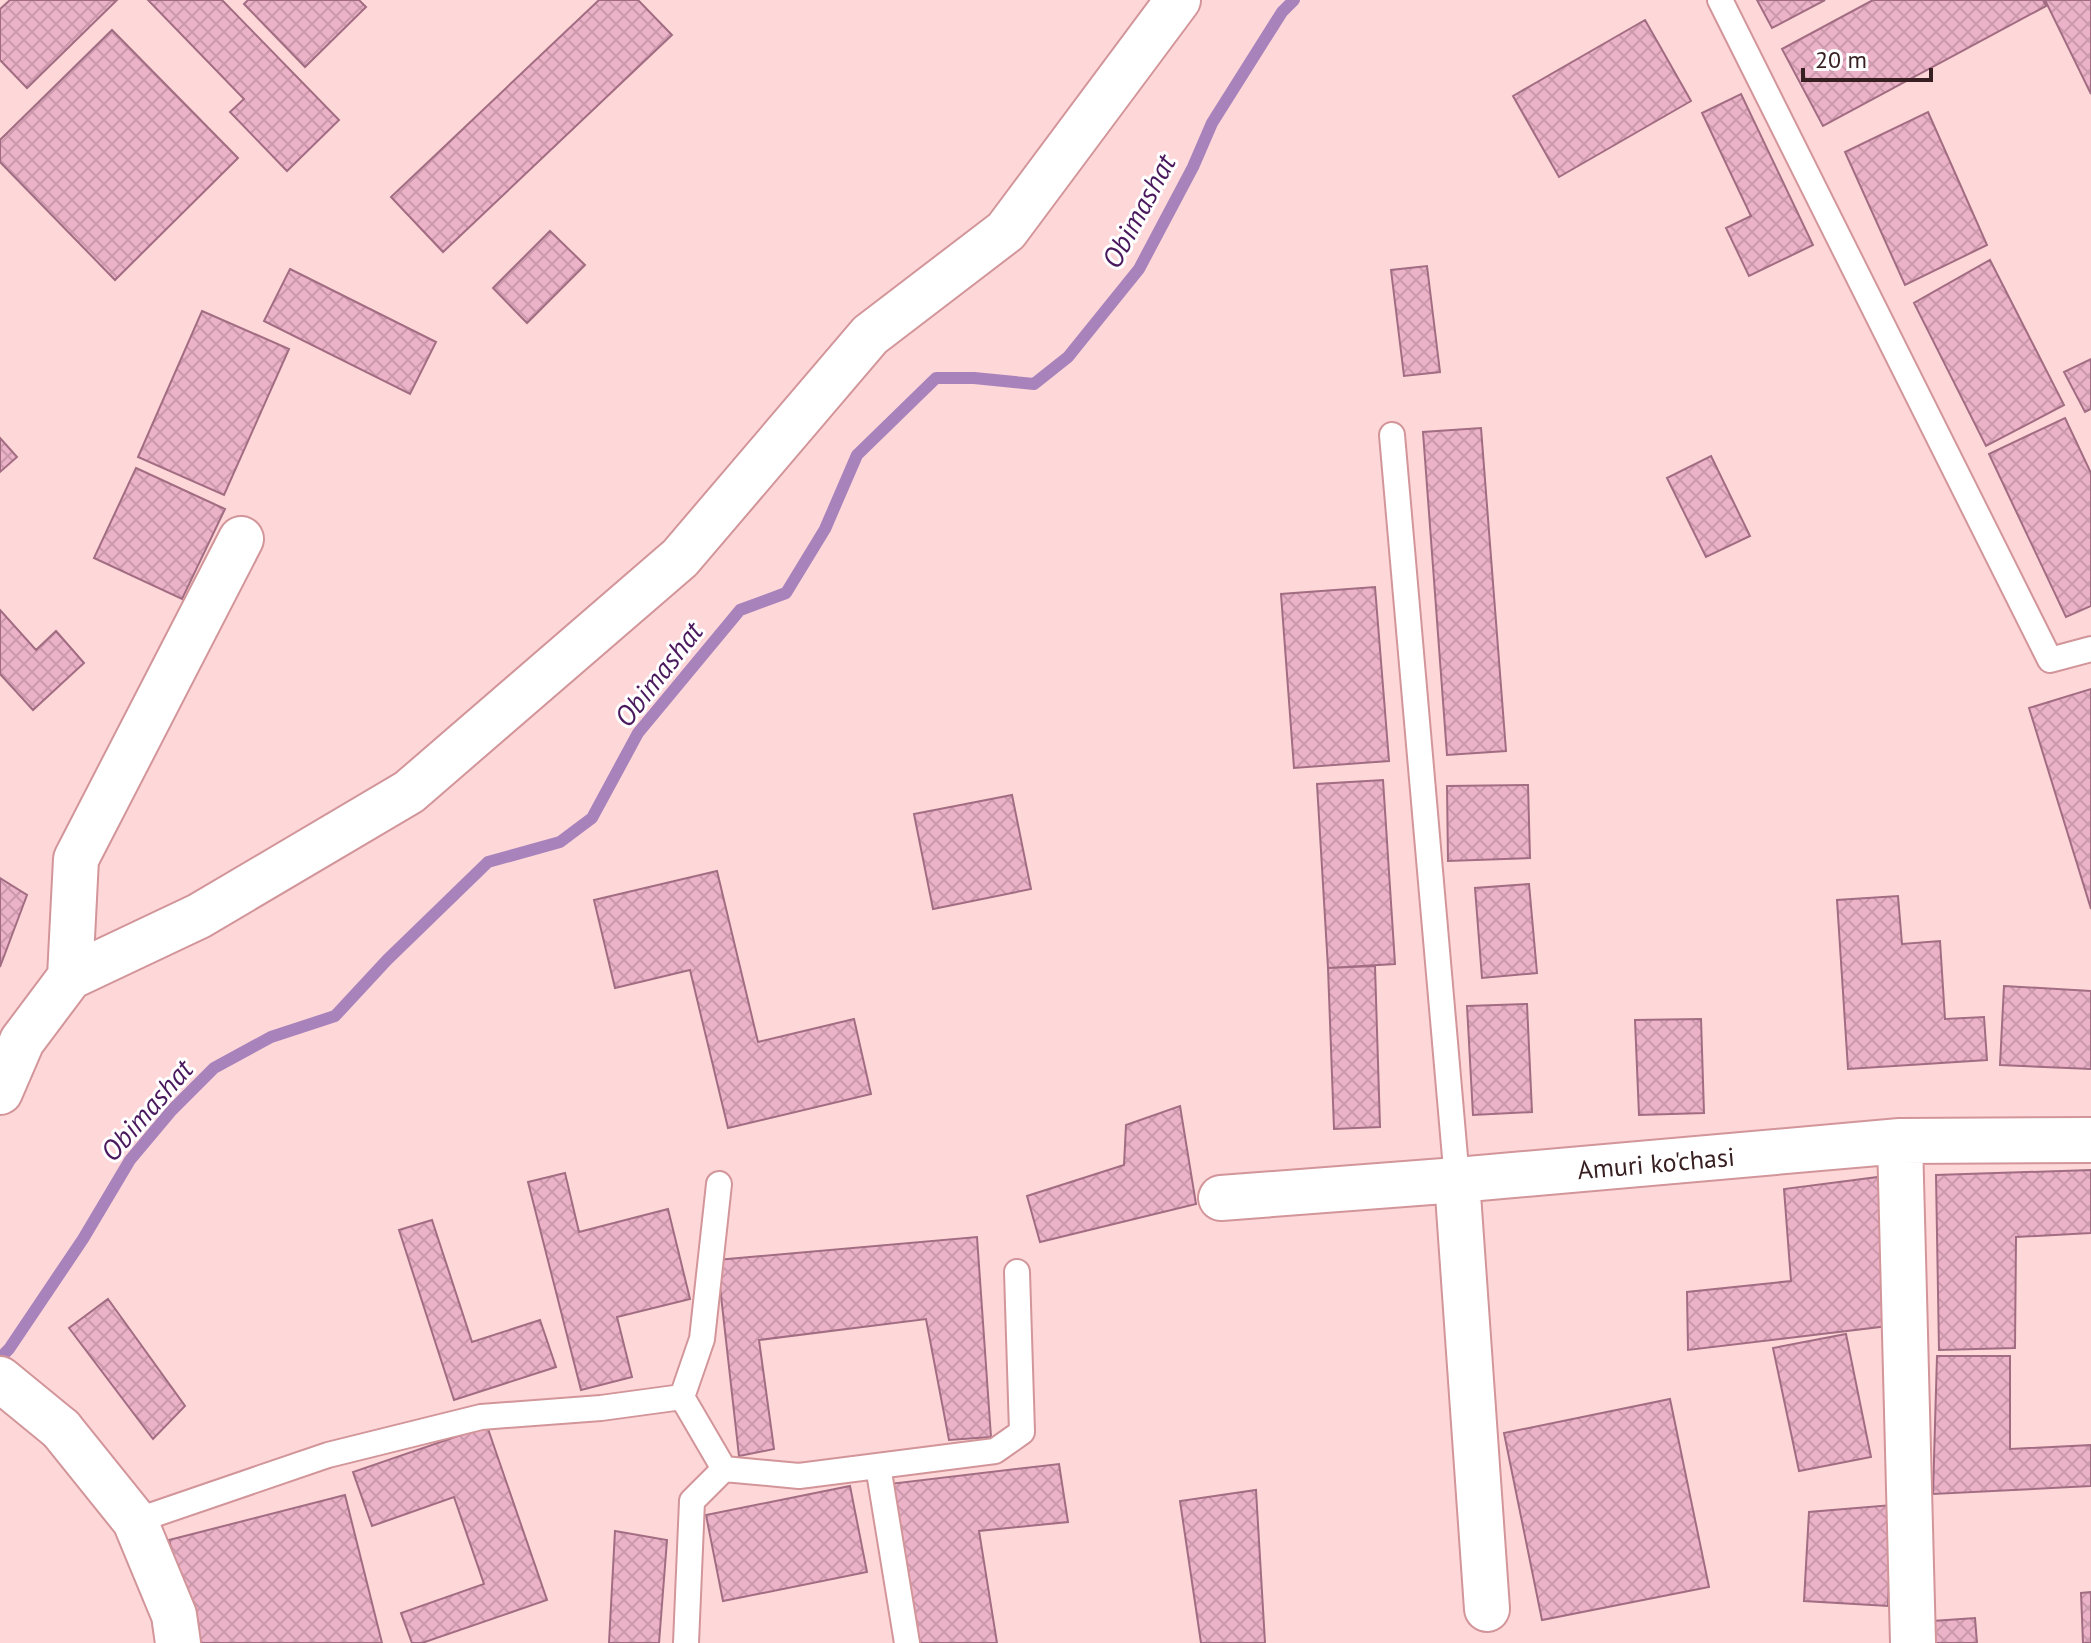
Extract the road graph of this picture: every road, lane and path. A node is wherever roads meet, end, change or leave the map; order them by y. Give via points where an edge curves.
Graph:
1 (1178, 0) edge
2 (1720, 0) edge
3 (1392, 435) dead end
4 (241, 539) dead end
5 (2091, 649) edge
6 (70, 977) junction
7 (0, 1092) edge
8 (2091, 1140) edge
9 (1900, 1141) junction
10 (1457, 1180) junction
11 (719, 1184) dead end
12 (1221, 1198) dead end
13 (1017, 1272) dead end
14 (4, 1382) edge
15 (682, 1397) junction
16 (878, 1466) junction
17 (724, 1469) junction
18 (135, 1521) junction
19 (1487, 1609) dead end
20 (178, 1643) edge
21 (686, 1643) edge
22 (907, 1643) edge
23 (1913, 1643) edge

1 - 6 street via 1006,231 870,335 680,558 409,792 199,916
2 - 5 lane via 2050,660
3 - 10 lane
4 - 6 street via 76,859
6 - 7 street via 22,1041
8 - 9 street, Amuri ko'chasi
9 - 10 street, Amuri ko'chasi
9 - 23 street
10 - 12 street, Amuri ko'chasi
10 - 19 street
11 - 15 lane via 702,1339
13 - 16 lane via 1022,1432 995,1451
14 - 18 street via 61,1429
15 - 17 lane
15 - 18 lane via 481,1417 328,1455
16 - 17 lane via 799,1476
16 - 22 lane
17 - 21 lane via 692,1501
18 - 20 street via 174,1615

